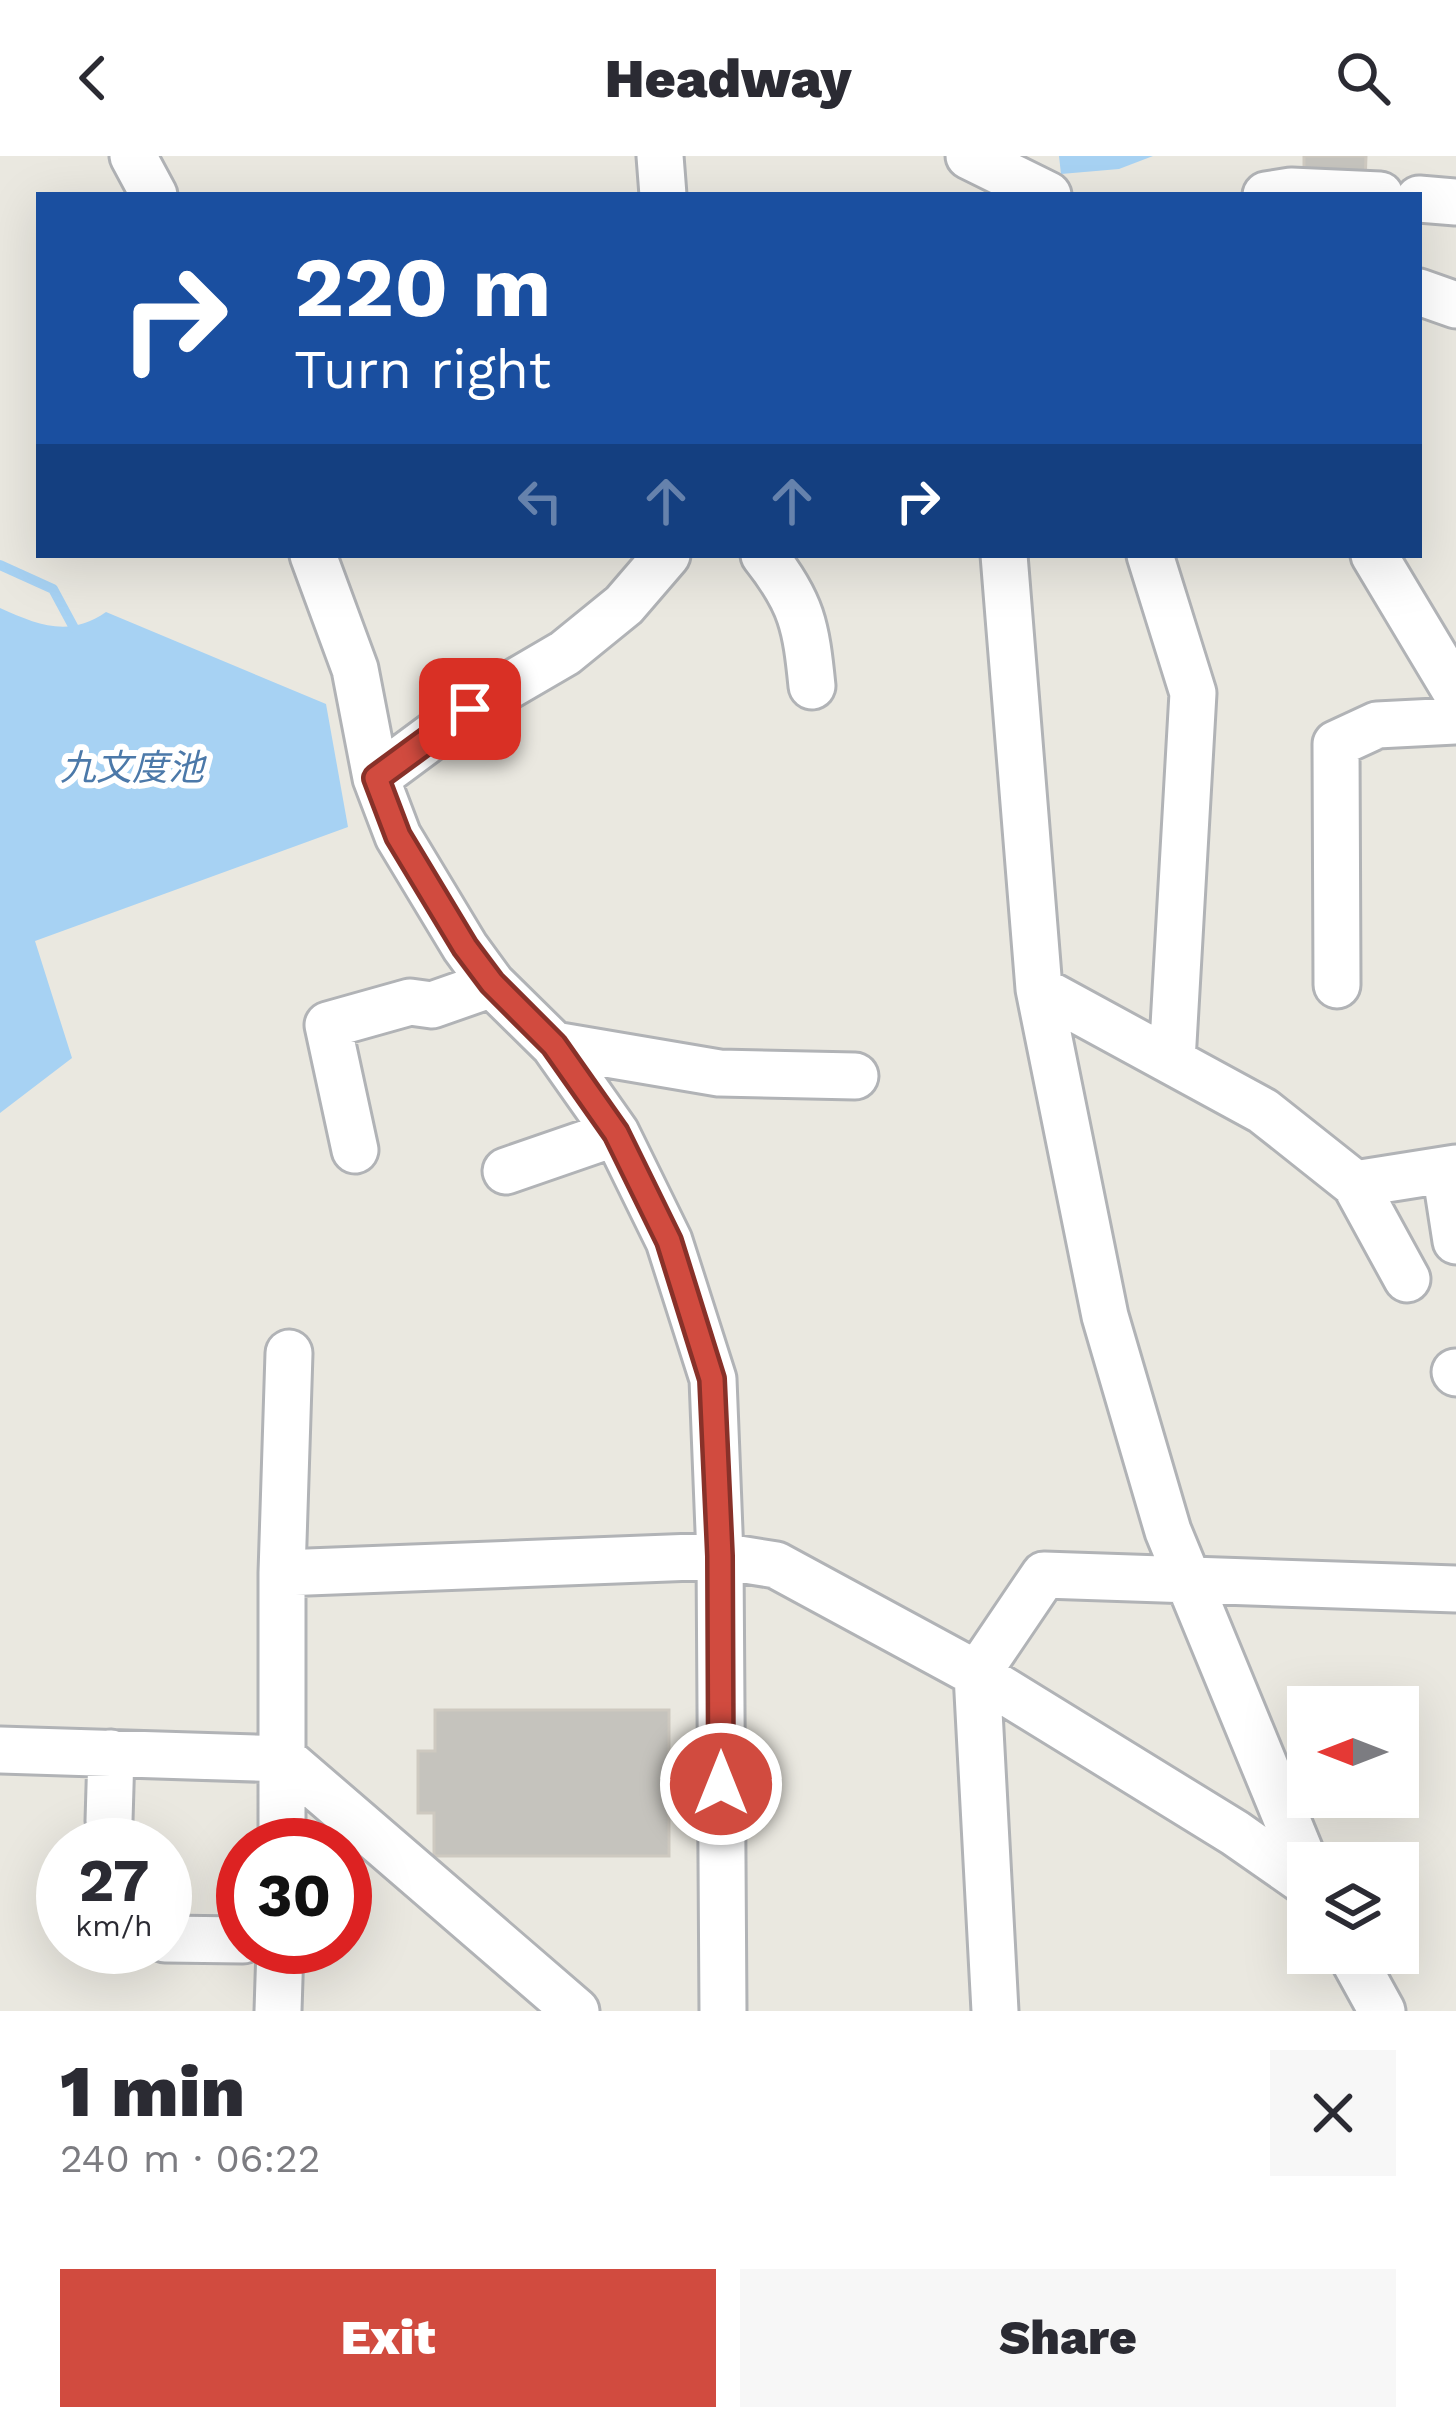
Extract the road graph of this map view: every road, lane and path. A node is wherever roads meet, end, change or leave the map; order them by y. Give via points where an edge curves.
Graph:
1 (133, 156) edge
2 (660, 156) edge
3 (975, 167) edge
4 (1040, 180) edge
5 (152, 192) edge
6 (663, 192) edge
7 (1422, 199) edge
8 (1456, 202) edge
9 (1422, 293) edge
10 (1456, 305) edge
11 (315, 558) edge
12 (664, 558) edge
13 (766, 558) edge
14 (1004, 558) edge
15 (1151, 558) edge
16 (1376, 558) edge
17 (1441, 642) edge
18 (812, 686) dead end
19 (1456, 692) edge
20 (1456, 721) edge
21 (376, 778) junction
22 (492, 983) junction
23 (1337, 985) dead end
24 (1039, 989) junction
25 (554, 1045) junction
26 (1172, 1061) junction
27 (856, 1076) dead end
28 (616, 1133) junction
29 (355, 1150) dead end
30 (1450, 1169) edge
31 (506, 1172) dead end
32 (1354, 1184) junction
33 (1456, 1241) edge
34 (1407, 1279) dead end
35 (289, 1353) dead end
36 (720, 1556) junction
37 (283, 1573) junction
38 (1188, 1581) junction
39 (1456, 1589) edge
40 (977, 1674) junction
41 (0, 1750) edge
42 (111, 1753) junction
43 (284, 1759) junction
44 (110, 1818) edge
45 (283, 1818) edge
46 (1296, 1842) edge
47 (1287, 1869) edge
48 (279, 1974) edge
49 (1361, 1974) edge
50 (278, 2011) edge
51 (576, 2011) edge
52 (723, 2011) edge
53 (995, 2011) edge
54 (1382, 2011) edge

1 - 5 street
2 - 6 street
3 - 4 street
7 - 8 street
9 - 10 street
11 - 21 street via 355,669
12 - 21 street via 565,653
13 - 18 street via 793,592
14 - 24 street
15 - 26 street via 1193,693
16 - 17 street
17 - 19 street
20 - 23 street via 1377,725 1336,744
21 - 22 street via 398,836
22 - 25 street
22 - 29 street via 432,1005 410,1002 328,1025
24 - 26 street
24 - 38 street via 1105,1316
25 - 27 street via 719,1073
25 - 28 street
26 - 32 street via 1263,1111
28 - 31 street
28 - 36 street via 669,1241 712,1379
30 - 32 street
30 - 33 street
32 - 34 street
35 - 37 street
36 - 37 street
36 - 40 street via 776,1565
36 - 52 street
37 - 43 street
38 - 39 street
38 - 40 street via 1043,1575
38 - 46 street
40 - 47 street
40 - 53 street
41 - 42 street
42 - 43 street
42 - 44 street
43 - 45 street
43 - 51 street
48 - 50 street
49 - 54 street

